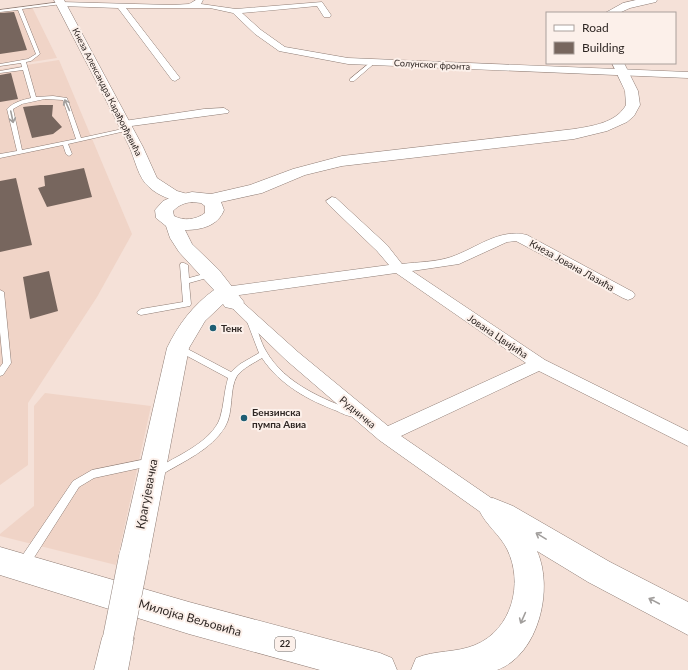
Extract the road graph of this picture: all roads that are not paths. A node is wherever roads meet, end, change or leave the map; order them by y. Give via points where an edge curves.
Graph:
1 (202, 0) edge
2 (652, 0) edge
3 (61, 2) edge
4 (120, 5) junction
5 (191, 6) junction
6 (19, 8) junction
7 (0, 11) edge
8 (236, 11) junction
9 (612, 12) edge
10 (327, 15) dead end
11 (23, 61) junction
12 (374, 62) junction
13 (0, 65) edge
14 (25, 68) junction
15 (621, 68) edge
16 (0, 72) edge
17 (683, 75) edge
18 (175, 78) dead end
19 (352, 80) dead end
20 (688, 82) edge
21 (34, 99) junction
22 (224, 111) dead end
23 (126, 127) junction
24 (79, 140) junction
25 (66, 143) junction
26 (20, 152) junction
27 (69, 154) dead end
28 (0, 156) edge
29 (154, 184) junction
30 (185, 198) junction
31 (332, 201) dead end
32 (168, 205) junction
33 (213, 205) junction
34 (199, 224) junction
35 (175, 225) junction
36 (184, 265) dead end
37 (399, 269) junction
38 (208, 270) junction
39 (185, 282) junction
40 (0, 292) edge
41 (628, 295) dead end
42 (230, 297) junction
43 (141, 312) dead end
44 (250, 316) junction
45 (178, 348) junction
46 (263, 354) junction
47 (539, 364) junction
48 (0, 372) edge
49 (233, 377) junction
50 (363, 417) junction
51 (386, 435) junction
52 (688, 439) edge
53 (152, 470) junction
54 (493, 510) junction
55 (11, 564) edge
56 (688, 619) edge
57 (111, 670) edge
58 (380, 670) edge
59 (428, 670) edge

1 - 5 street
2 - 9 main road via 627,5
3 - 4 street
3 - 6 lane
3 - 23 street, Кнеза Александра Карађорђевића
4 - 5 street
4 - 18 street
5 - 8 street via 210,6
6 - 7 lane
6 - 11 lane via 38,54
8 - 10 street via 320,4
8 - 12 street, Солунског фронта via 258,32 282,49 310,55
11 - 13 lane
11 - 14 lane
12 - 15 street, Солунског фронта
12 - 19 lane
14 - 16 lane
14 - 21 lane
15 - 17 street, Солунског фронта
15 - 33 main road via 633,96 631,108 621,120 602,128 574,134 342,161 299,172 256,189 244,198
17 - 20 street
24 -> 21 lane via 65,99
21 -> 26 lane via 10,108
22 - 23 street via 204,112
23 - 24 lane
23 - 29 street, Кнеза Александра Карађорђевића
24 - 25 lane
25 - 26 lane
25 - 27 lane
26 - 28 lane
29 - 30 street via 171,194
29 - 32 street, Кнеза Александра Карађорђевића via 155,193
30 - 32 main road
30 - 33 main road via 199,197
31 - 37 street, Јована Цвијића via 382,248
32 - 35 main road via 163,214
33 - 34 main road via 211,218
34 - 35 main road
34 - 38 main road via 195,242
35 - 38 main road via 176,234 182,245
36 - 39 lane
37 - 41 street, Кнеза Јована Лазића via 454,261 488,247 498,240 508,237 522,238
37 - 42 street, Кнеза Јована Лазића
37 - 47 street, Јована Цвијића
38 - 39 lane
38 - 42 main road
39 - 43 lane via 187,304
40 - 48 lane via 7,363
42 - 44 street, Рудничка
42 - 45 main road, Крагујевачка via 192,322
44 - 46 lane
44 - 50 street, Рудничка
45 - 49 lane
45 - 53 main road, Крагујевачка
46 - 49 lane
46 - 50 lane via 277,370 299,388
47 - 51 street
47 - 52 street, Јована Цвијића
49 - 53 lane via 226,411 216,433 207,441
50 - 51 street, Рудничка
51 - 54 street, Рудничка
53 - 55 lane via 92,474 76,484
53 - 57 main road, Крагујевачка, bridge
56 -> 54 main road via 599,572
54 -> 59 main road via 518,540 524,554 530,580 530,597 524,616 506,643 485,658
55 - 58 main road, Милојка Вељовића / 22 via 189,618

